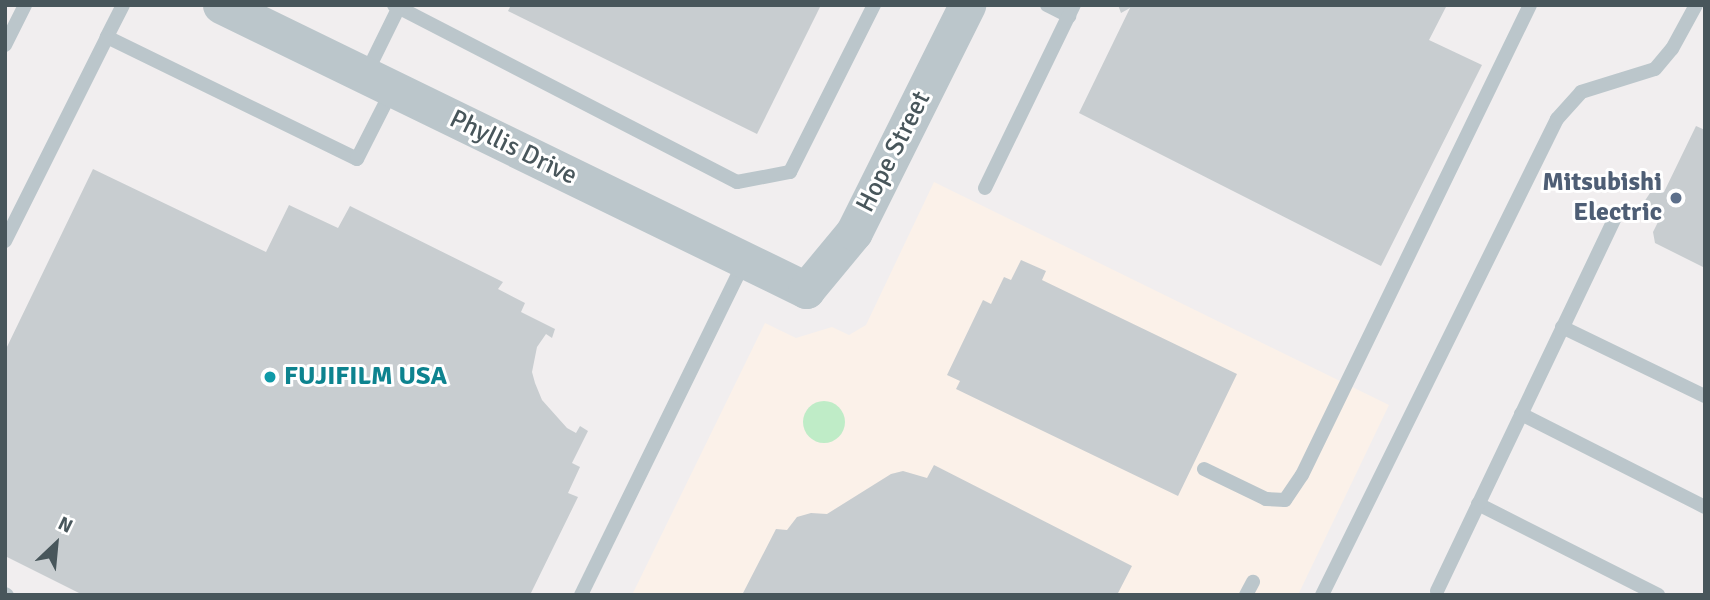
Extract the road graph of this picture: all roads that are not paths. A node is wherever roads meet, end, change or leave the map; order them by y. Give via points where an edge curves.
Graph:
1 (123, 5) edge
2 (221, 5) edge
3 (874, 5) edge
4 (968, 5) edge
5 (1046, 5) edge
6 (1530, 5) edge
7 (1696, 5) edge
8 (23, 6) edge
9 (398, 6) edge
10 (1072, 10) edge
11 (107, 37) junction
12 (5, 45) edge
13 (379, 82) junction
14 (985, 188) dead end
15 (1615, 217) dead end
16 (5, 241) edge
17 (745, 260) junction
18 (806, 290) joint
19 (1562, 327) junction
20 (1705, 396) edge
21 (1521, 414) junction
22 (1204, 469) dead end
23 (1478, 504) junction
24 (1705, 507) edge
25 (1439, 593) edge
26 (581, 595) edge
27 (1322, 595) edge
28 (1658, 595) edge

1 - 11 lane
2 - 13 street, Phyllis Drive
3 - 9 lane via 790,172 737,181
4 - 18 street, Hope Street via 854,232
5 - 10 lane
6 - 22 lane via 1297,483 1285,500 1266,499
7 - 27 lane via 1672,49 1655,69 1581,92 1557,119
8 - 12 lane
9 - 13 lane
10 - 14 lane
11 - 13 lane via 357,159
11 - 16 lane
13 - 17 street, Phyllis Drive
15 - 19 lane
17 - 18 street, Phyllis Drive
17 - 26 lane
19 - 20 lane
19 - 21 lane
21 - 23 lane
21 - 24 lane
23 - 25 lane
23 - 28 lane

